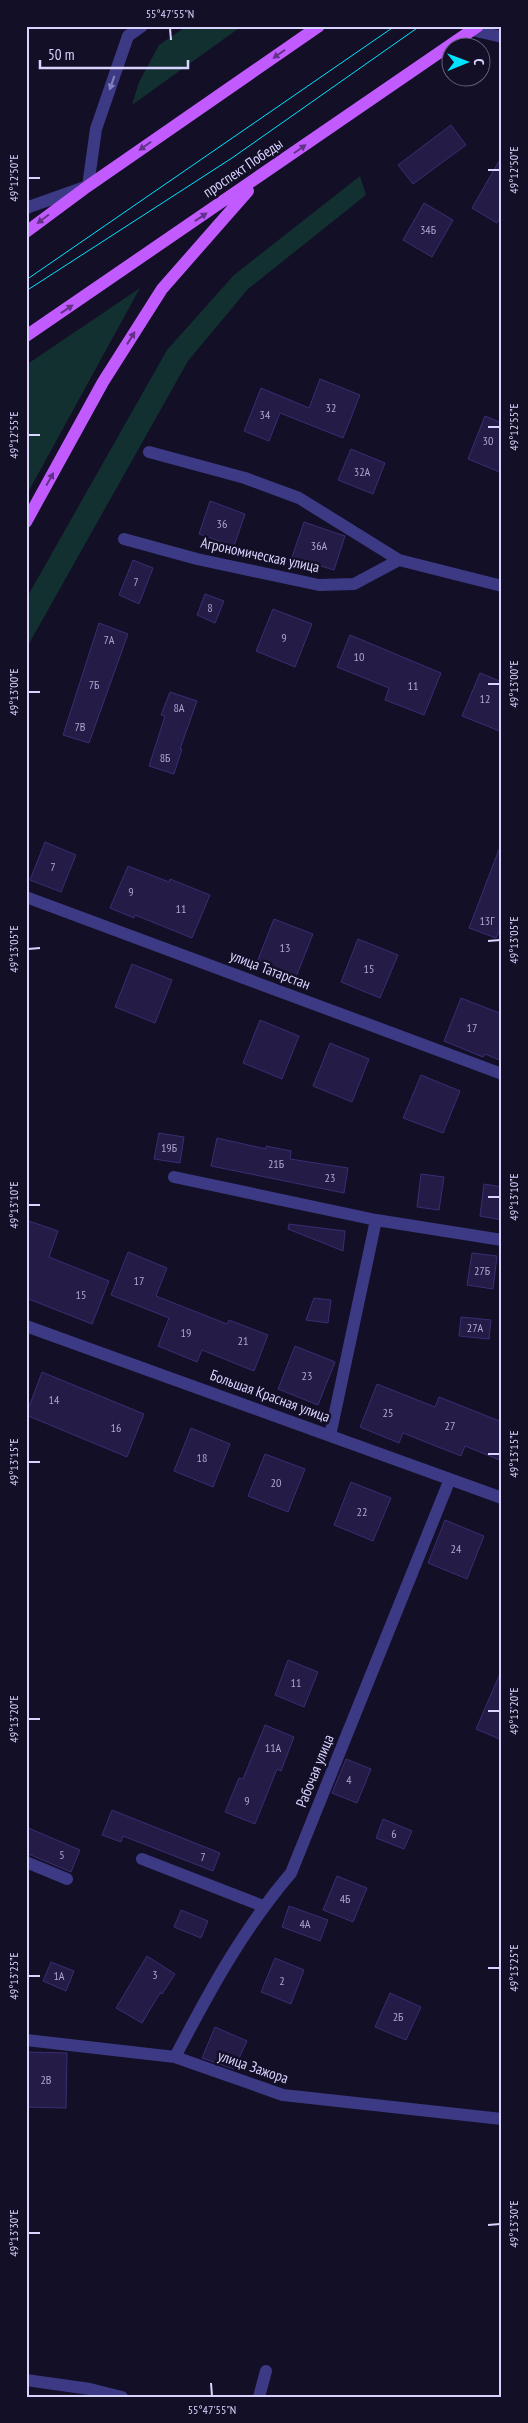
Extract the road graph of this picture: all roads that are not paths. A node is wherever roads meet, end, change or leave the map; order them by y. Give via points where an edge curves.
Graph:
1 (142, 26) edge
2 (319, 26) edge
3 (475, 28) edge
4 (502, 37) edge
5 (260, 177) junction
6 (88, 186) junction
7 (26, 208) edge
8 (26, 232) edge
9 (26, 336) edge
10 (149, 452) dead end
11 (26, 522) edge
12 (124, 540) dead end
13 (399, 560) junction
14 (502, 586) edge
15 (26, 896) edge
16 (502, 1074) edge
17 (174, 1177) dead end
18 (376, 1220) junction
19 (502, 1240) edge
20 (26, 1326) edge
21 (330, 1436) junction
22 (450, 1479) junction
23 (502, 1498) edge
24 (142, 1859) dead end
25 (26, 1862) edge
26 (67, 1879) dead end
27 (263, 1906) junction
28 (26, 2040) edge
29 (175, 2057) junction
30 (502, 2119) edge
31 (266, 2371) dead end
32 (26, 2380) edge
33 (122, 2397) edge
34 (259, 2397) edge

1 -> 6 street via 128,36 96,129
2 -> 6 main road
3 - 4 street
5 -> 3 main road, проспект Победы
9 -> 5 main road, проспект Победы
11 -> 5 main road via 103,382 162,289
6 - 7 street
6 -> 8 main road
10 - 13 street via 245,478 299,498
12 - 13 street, Агрономическая улица via 197,560 319,585 354,584
13 - 14 street
15 - 16 street, улица Татарстан
17 - 18 street
18 - 19 street
18 - 21 street
20 - 21 street, Большая Красная улица
21 - 22 street, Большая Красная улица
22 - 23 street, Большая Красная улица
22 - 27 street, Рабочая улица via 290,1874
24 - 27 street
25 - 26 street
27 - 29 street, Рабочая улица via 215,1979
28 - 29 street, улица Зажора
29 - 30 street, улица Зажора via 283,2096
31 - 34 street
32 - 33 street

